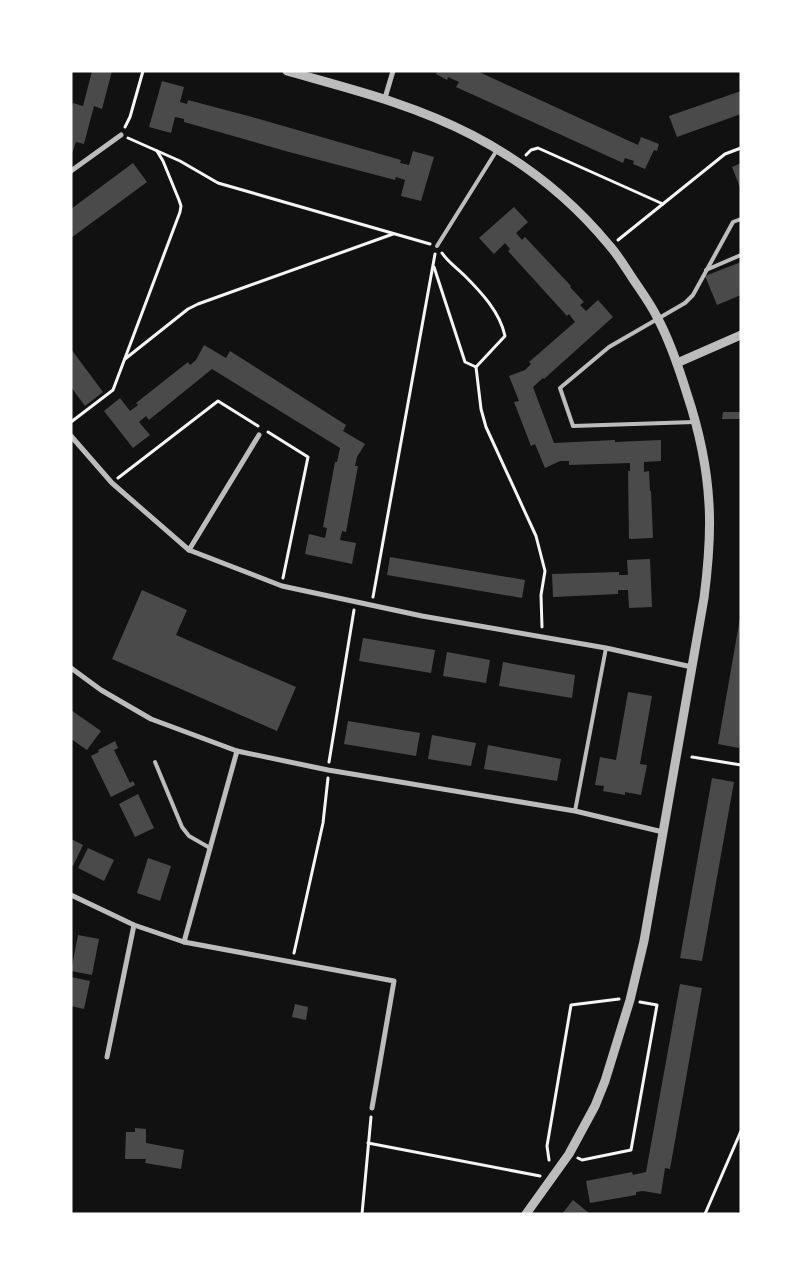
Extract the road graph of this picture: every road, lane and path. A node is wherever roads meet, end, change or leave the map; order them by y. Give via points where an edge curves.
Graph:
1 (142, 71) edge
2 (287, 71) edge
3 (393, 71) edge
4 (385, 98) junction
5 (121, 135) junction
6 (741, 148) edge
7 (497, 150) junction
8 (157, 151) junction
9 (520, 163) junction
10 (71, 171) edge
11 (663, 204) junction
12 (741, 219) edge
13 (393, 234) junction
14 (437, 246) junction
15 (611, 247) junction
16 (741, 255) edge
17 (434, 264) junction
18 (706, 270) junction
19 (658, 319) junction
20 (740, 337) edge
21 (125, 359) junction
22 (678, 363) junction
23 (476, 367) junction
24 (71, 422) edge
25 (696, 422) junction
26 (259, 434) dead end
27 (71, 436) edge
28 (189, 550) junction
29 (356, 602) junction
30 (372, 605) junction
31 (543, 638) junction
32 (606, 648) junction
33 (692, 666) junction
34 (71, 668) edge
35 (237, 751) junction
36 (331, 753) dead end
37 (692, 757) dead end
38 (155, 762) dead end
39 (741, 765) edge
40 (328, 770) junction
41 (575, 810) junction
42 (663, 832) junction
43 (210, 848) junction
44 (71, 895) edge
45 (134, 925) junction
46 (184, 942) junction
47 (292, 962) junction
48 (630, 1000) junction
49 (107, 1057) dead end
50 (372, 1108) joint
51 (741, 1131) edge
52 (368, 1143) junction
53 (569, 1154) junction
54 (552, 1178) junction
55 (362, 1214) edge
56 (526, 1214) edge
57 (705, 1214) edge

1 - 5 path via 130,117
2 - 4 street
3 - 4 street
4 - 7 street via 439,119
5 - 8 path
5 - 10 street
6 - 11 path via 725,154
7 - 9 street
7 - 14 lane
8 - 13 path via 218,183
8 - 21 path via 181,206
9 - 11 path via 531,150 538,148
9 - 15 street via 571,205
11 - 15 path
12 - 18 lane via 734,222
13 - 14 path
13 - 21 path via 198,304
14 - 17 path
14 - 23 path via 498,315 503,329 505,336
15 - 19 street
16 - 18 lane
17 - 23 path via 465,362
17 - 30 path
18 - 19 lane via 693,295
19 - 22 street
19 - 25 lane via 609,346 560,388 573,426
20 - 22 street
21 - 24 path via 113,390
22 - 25 street
23 - 31 path via 486,427 536,536 546,571 541,595
25 - 33 street via 704,456 710,552
26 - 28 street
27 - 28 street via 112,483
28 - 29 street via 282,586
29 - 30 street
29 - 36 path
30 - 31 street
31 - 32 street
32 - 33 street
32 - 41 lane
33 - 42 street
34 - 35 street via 151,719
35 - 40 street
35 - 43 street
37 - 39 path
38 - 43 lane via 182,827 189,836
40 - 41 street
40 - 47 path via 323,823
41 - 42 street
42 - 48 street
43 - 46 street
44 - 45 street
45 - 46 street
45 - 49 street
46 - 47 street
47 - 50 street via 394,981
48 - 53 street via 605,1081
48 - 53 path via 657,1005 631,1150 582,1160
48 - 54 path via 616,998 571,1006 547,1146
50 - 52 path
51 - 57 path
52 - 54 path
52 - 55 path
53 - 54 street
54 - 56 street

